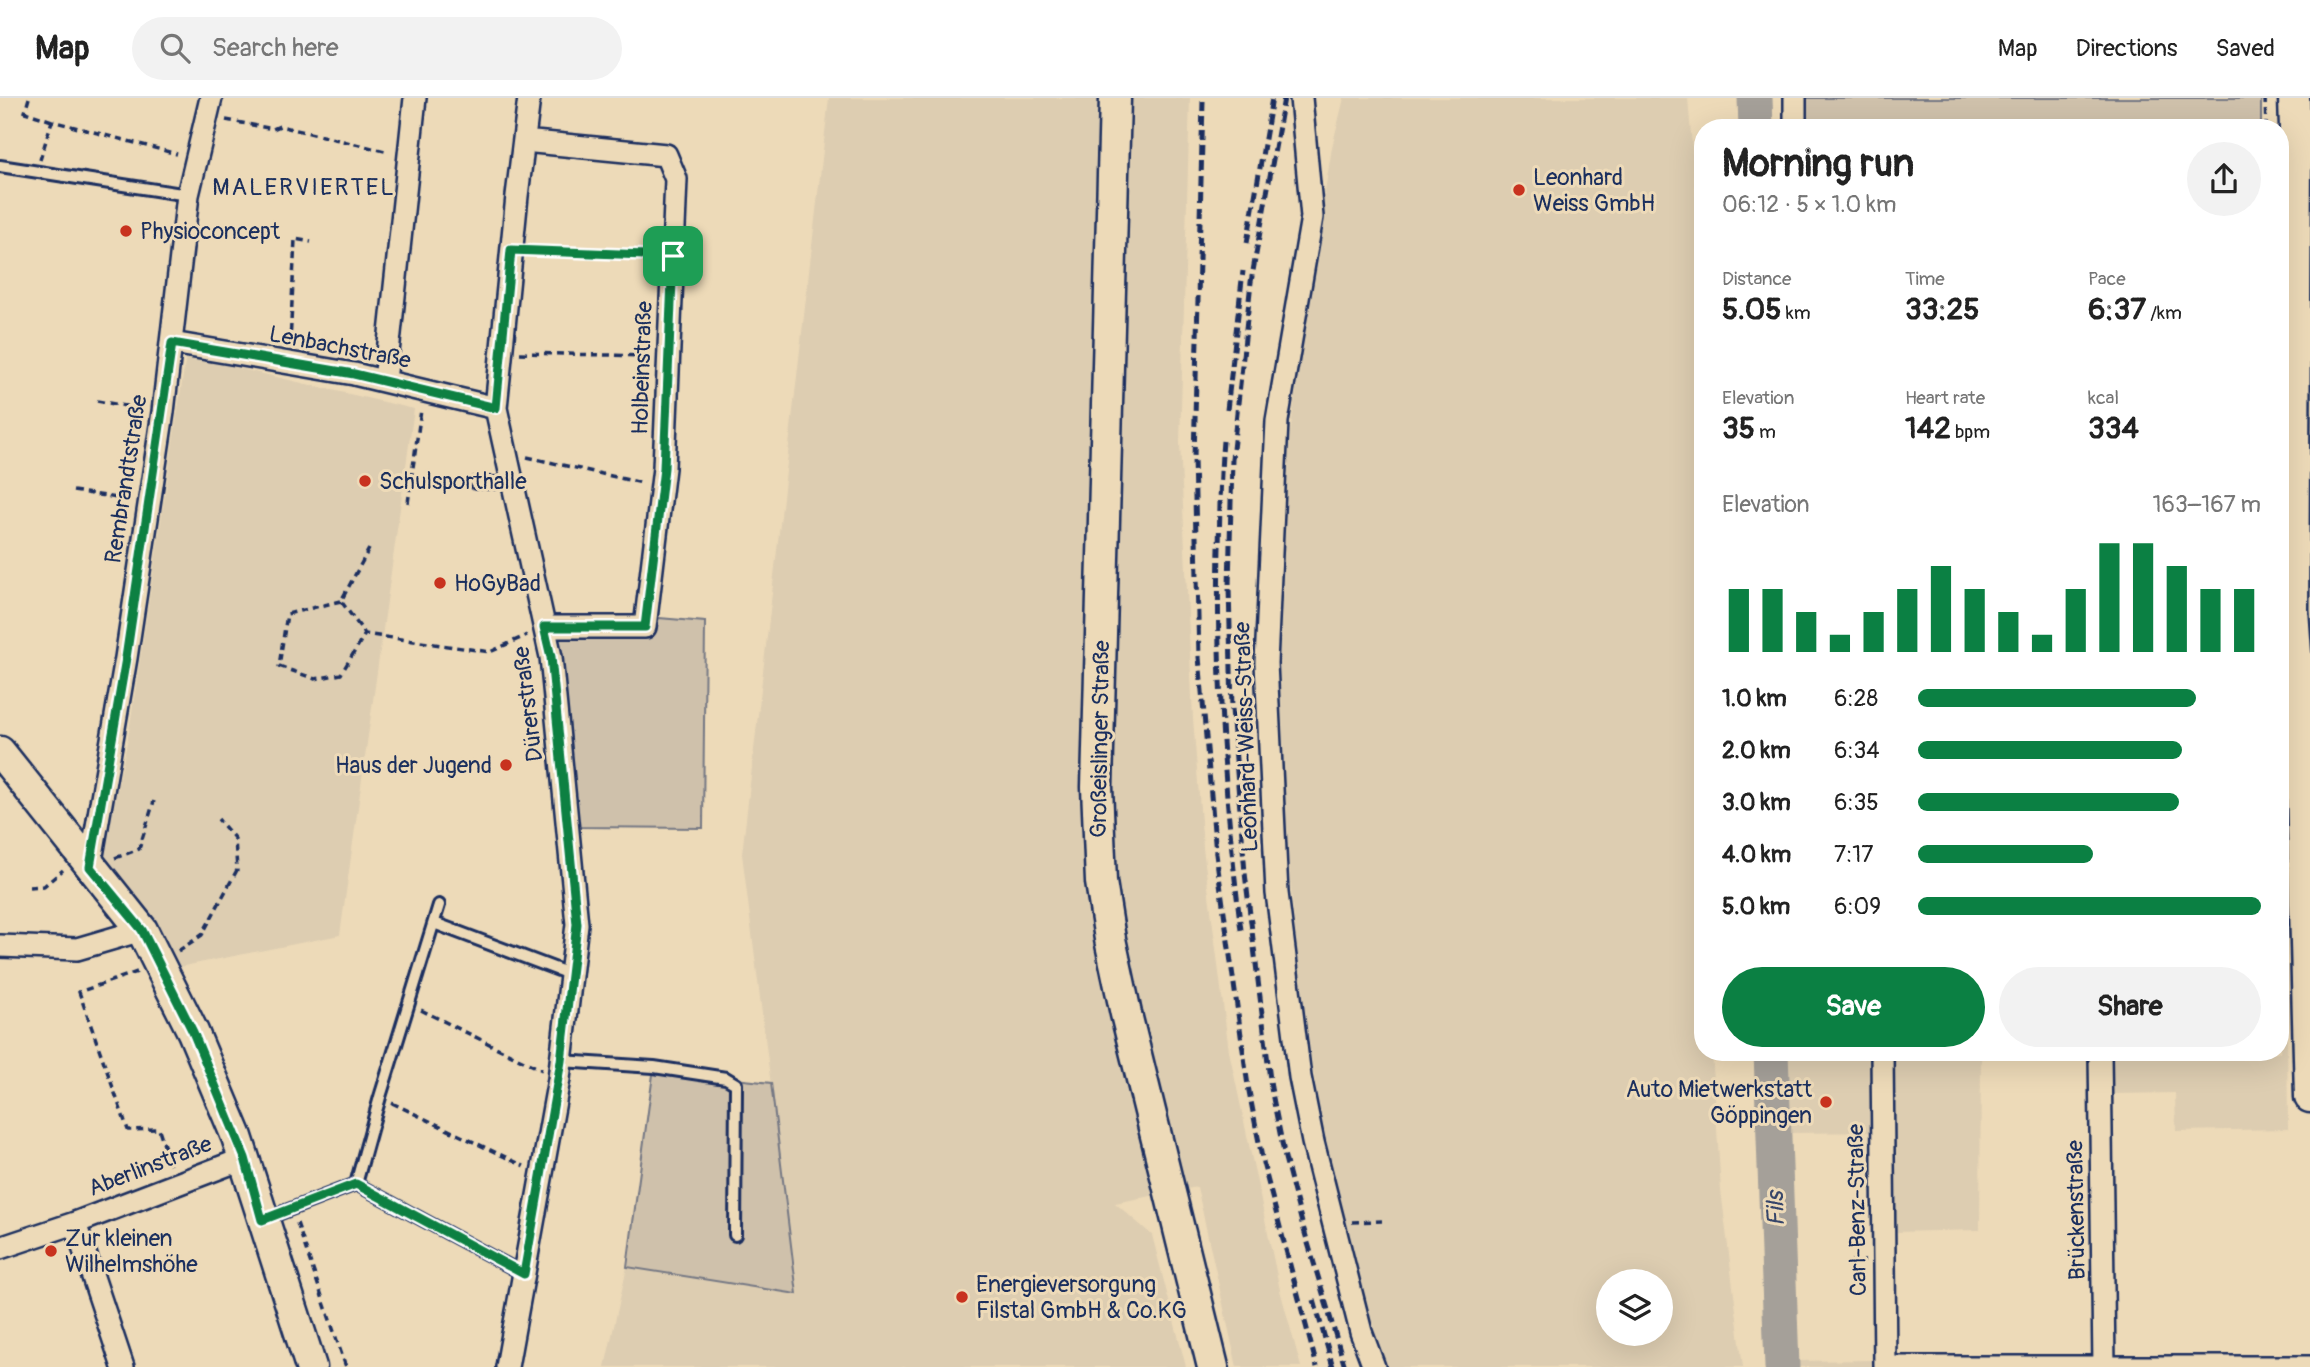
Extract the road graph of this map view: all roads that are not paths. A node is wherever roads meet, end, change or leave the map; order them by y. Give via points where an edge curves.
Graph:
1 (415, 98) edge
2 (530, 98) edge
3 (1115, 98) edge
4 (1301, 98) edge
5 (1795, 98) edge
6 (2294, 98) edge
7 (209, 107) edge
8 (1795, 119) edge
9 (524, 141) junction
10 (0, 166) edge
11 (188, 195) junction
12 (2289, 207) edge
13 (2289, 232) edge
14 (2303, 279) edge
15 (172, 343) junction
16 (385, 381) junction
17 (496, 408) junction
18 (476, 483) dead end
19 (513, 483) junction
20 (2302, 610) edge
21 (544, 627) junction
22 (2297, 720) edge
23 (0, 752) edge
24 (85, 861) junction
25 (439, 905) dead end
26 (434, 923) junction
27 (142, 930) junction
28 (0, 946) edge
29 (572, 975) junction
30 (1882, 1061) edge
31 (2101, 1061) edge
32 (560, 1070) junction
33 (2310, 1097) edge
34 (245, 1158) junction
35 (356, 1184) junction
36 (262, 1220) junction
37 (75, 1223) junction
38 (735, 1235) dead end
39 (0, 1248) edge
40 (524, 1274) junction
41 (123, 1367) edge
42 (311, 1367) edge
43 (507, 1367) edge
44 (1213, 1367) edge
45 (1374, 1367) edge
46 (1885, 1367) edge
47 (2104, 1367) edge
48 (2310, 1367) edge

1 - 16 street
2 - 9 street, Dürerstraße
3 - 44 main road, Großeislinger Straße via 1098,838 1123,1002
4 - 45 street, Leonhard-Weiss-Straße via 1312,217 1278,421 1266,663 1279,907 1300,1077 1361,1332
5 - 8 street
6 - 12 main road
7 - 11 street, Rembrandtstraße
9 - 17 street, Dürerstraße
9 - 21 street, Holbeinstraße via 666,155 676,179 662,477 645,627
10 - 11 lane
11 - 15 street, Rembrandtstraße
13 - 14 main road
14 - 20 main road
15 - 16 street, Lenbachstraße
15 - 24 street, Rembrandtstraße via 126,658
16 - 17 street, Lenbachstraße
17 - 19 street, Dürerstraße
18 - 19 lane
19 - 21 street, Dürerstraße
20 - 22 main road
21 - 29 street, Dürerstraße via 551,657 577,924
22 - 33 main road
23 - 24 main road
24 - 27 main road
25 - 26 lane
26 - 29 lane
26 - 35 lane
27 - 28 street via 78,949
27 - 34 main road via 193,1032
29 - 32 street, Dürerstraße
30 - 46 street, Carl-Benz-Straße
31 - 47 street, Brückenstraße
32 - 38 lane via 654,1067 726,1078 736,1084
32 - 40 street, Dürerstraße
34 - 36 main road
34 - 37 street, Aberlinstraße
35 - 36 lane
35 - 40 lane
36 - 42 main road
37 - 39 street, Aberlinstraße
37 - 41 street, Aberlinstraße
40 - 43 street, Dürerstraße
46 - 47 street
47 - 48 street

